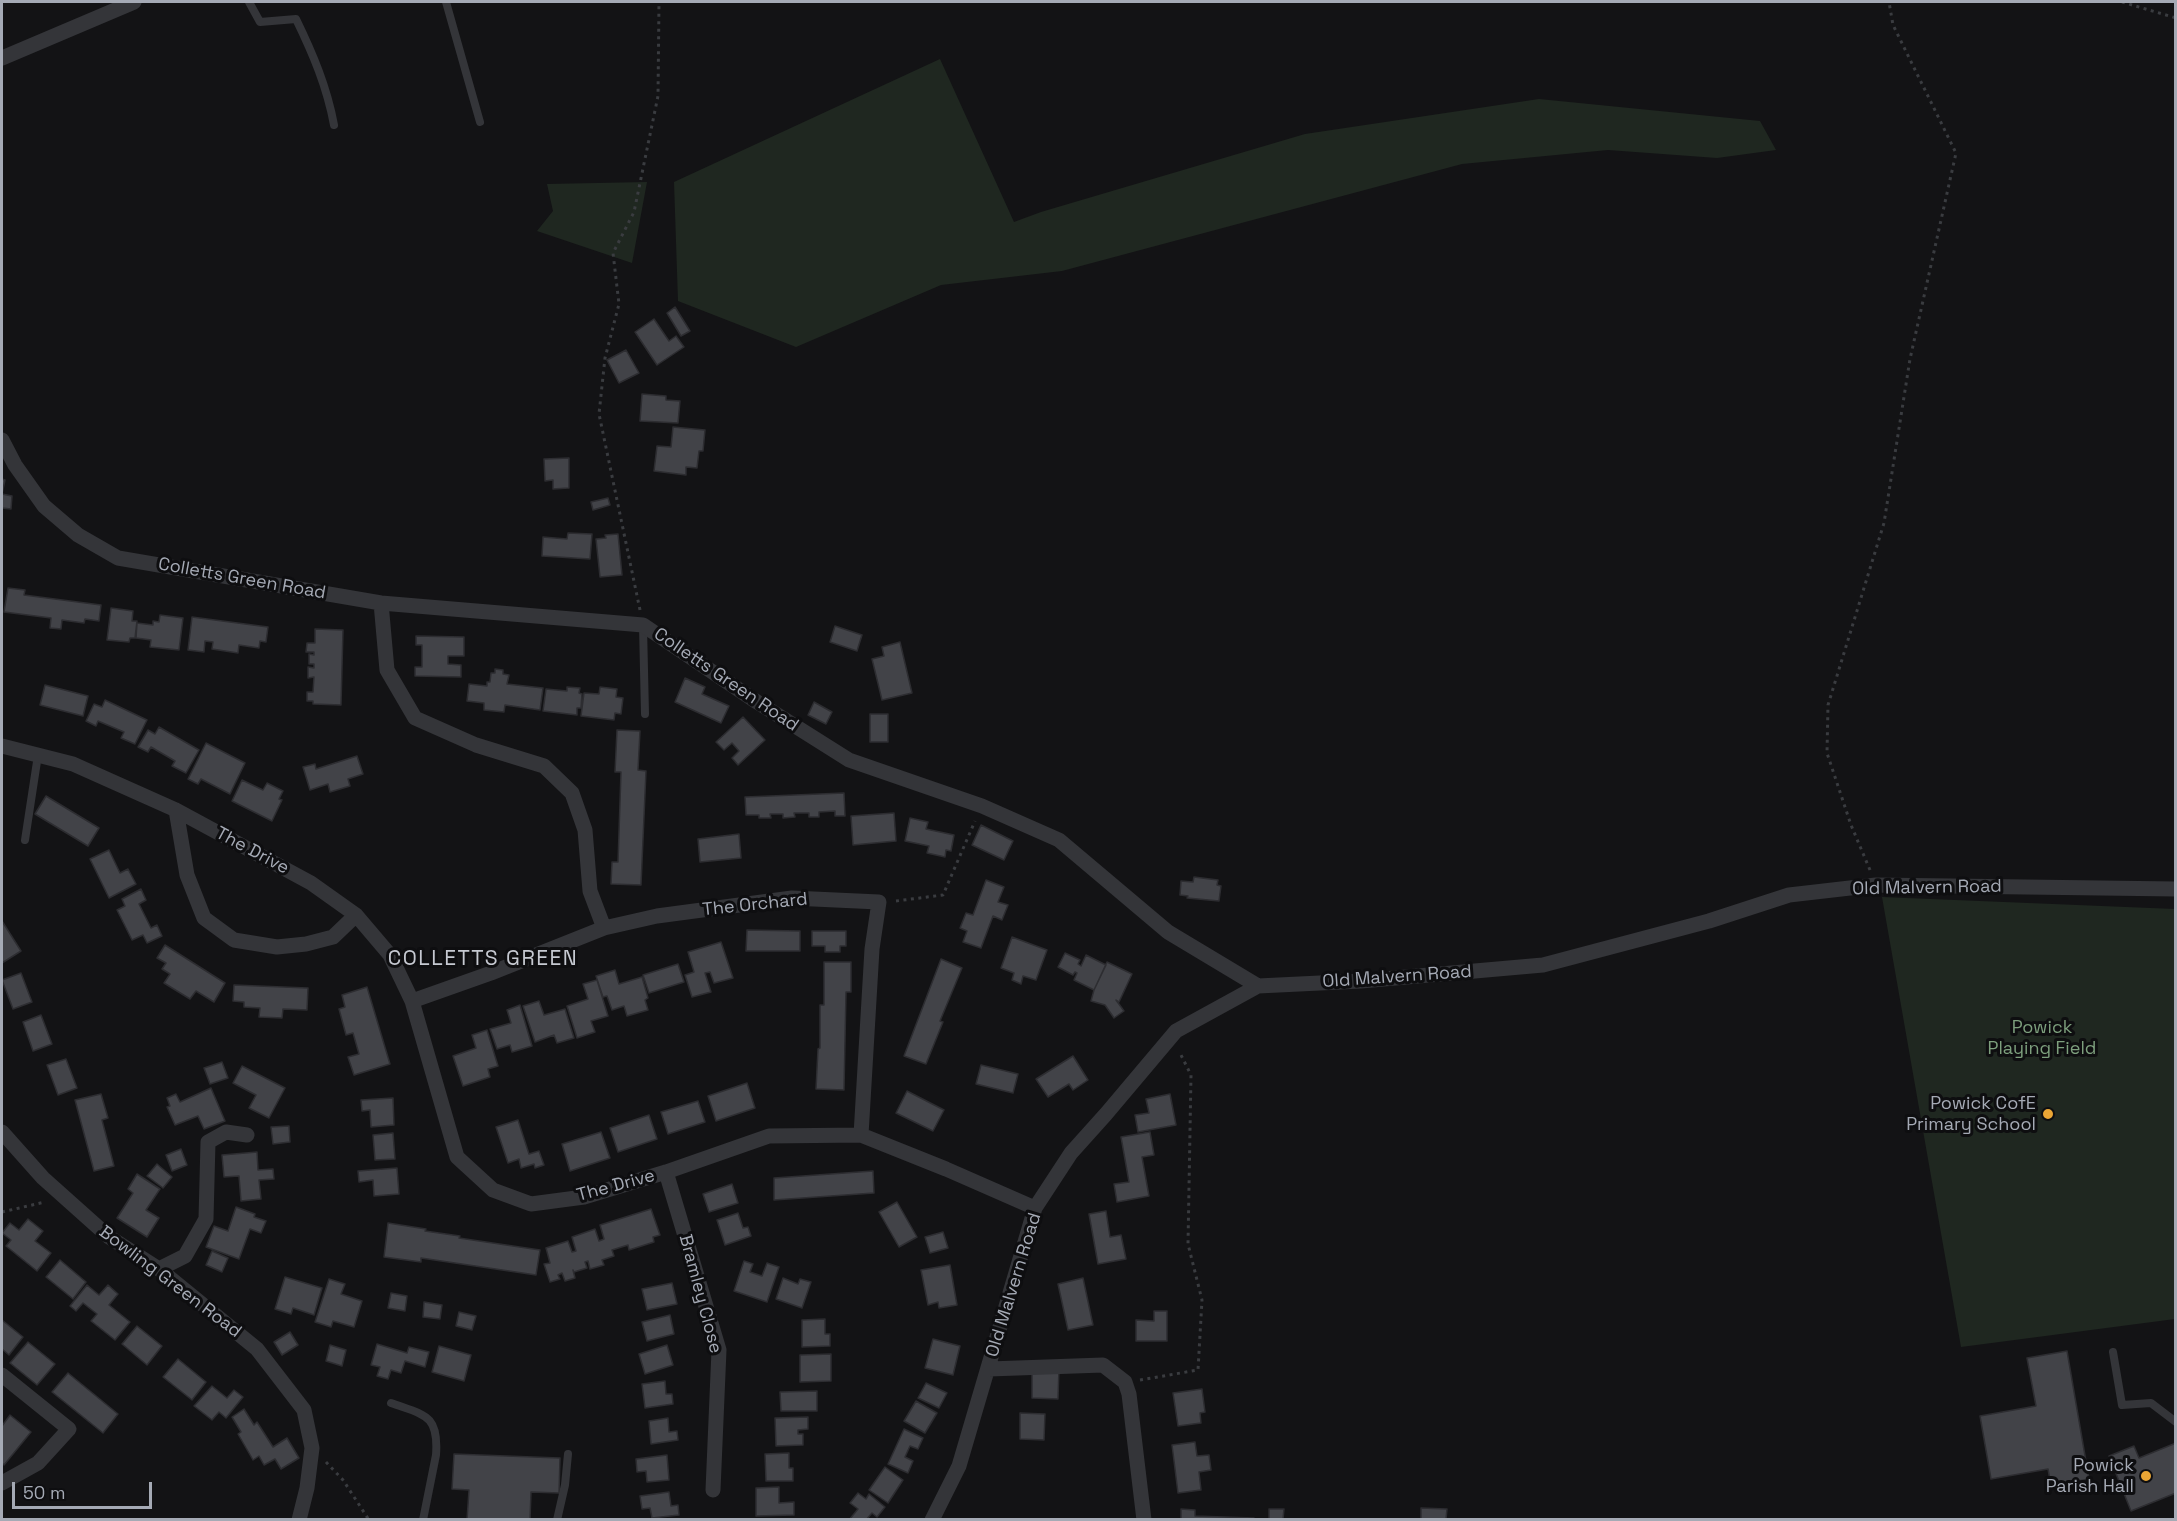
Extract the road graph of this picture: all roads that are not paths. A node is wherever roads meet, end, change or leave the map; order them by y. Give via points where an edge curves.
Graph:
1 (134, 2) edge
2 (249, 2) edge
3 (446, 2) edge
4 (2, 58) edge
5 (480, 122) dead end
6 (334, 125) dead end
7 (2, 440) edge
8 (381, 603) junction
9 (643, 625) junction
10 (645, 714) dead end
11 (2, 746) edge
12 (38, 755) junction
13 (176, 810) junction
14 (25, 840) dead end
15 (2175, 889) edge
16 (356, 915) junction
17 (604, 928) junction
18 (1258, 986) junction
19 (412, 1001) junction
20 (2, 1132) edge
21 (247, 1135) dead end
22 (861, 1135) junction
23 (666, 1172) junction
24 (1035, 1208) junction
25 (159, 1269) junction
26 (2113, 1352) dead end
27 (989, 1369) junction
28 (2, 1375) edge
29 (391, 1403) dead end
30 (2175, 1422) edge
31 (568, 1454) dead end
32 (2, 1483) edge
33 (712, 1490) dead end
34 (299, 1520) edge
35 (423, 1520) edge
36 (557, 1520) edge
37 (932, 1520) edge
38 (1144, 1520) edge

1 - 4 street
2 - 6 lane via 260,22 296,19 318,63
3 - 5 lane
7 - 8 street, Colletts Green Road via 44,506 78,535 118,558
8 - 9 street, Colletts Green Road
8 - 17 street via 387,670 415,718 476,745 544,766 572,793 585,830 590,891
9 - 10 lane
9 - 18 street, Colletts Green Road via 849,760 982,806 1059,840 1168,932
11 - 12 street, The Drive
12 - 13 street, The Drive via 73,764
12 - 14 lane
13 - 16 street, The Drive via 311,883
13 - 16 street via 188,875 204,918 234,940 277,947 306,944 333,937
15 - 18 street, Old Malvern Road via 1876,885 1789,895 1709,921 1543,965
16 - 19 street, The Drive via 390,955
17 - 19 street, The Orchard
17 - 22 street, The Orchard via 657,916 792,898 879,902 872,949
18 - 24 street, Old Malvern Road via 1176,1031 1071,1152
19 - 23 street, The Drive via 457,1157 493,1190 531,1204 584,1197
20 - 25 street, Bowling Green Road via 43,1178 109,1237
21 - 25 street via 226,1132 208,1142 207,1219 185,1256
22 - 23 street, The Drive via 769,1136
22 - 24 street, The Drive
23 - 33 street, Bramley Close via 718,1350
24 - 27 street, Old Malvern Road
25 - 34 street, Bowling Green Road via 257,1349 304,1410 312,1448
26 - 30 lane via 2122,1405 2151,1403
27 - 37 street, Old Malvern Road via 959,1466
27 - 38 street via 1103,1365 1125,1382
28 - 32 street via 69,1429 38,1463
29 - 35 lane via 426,1416 434,1424 436,1455
31 - 36 lane

